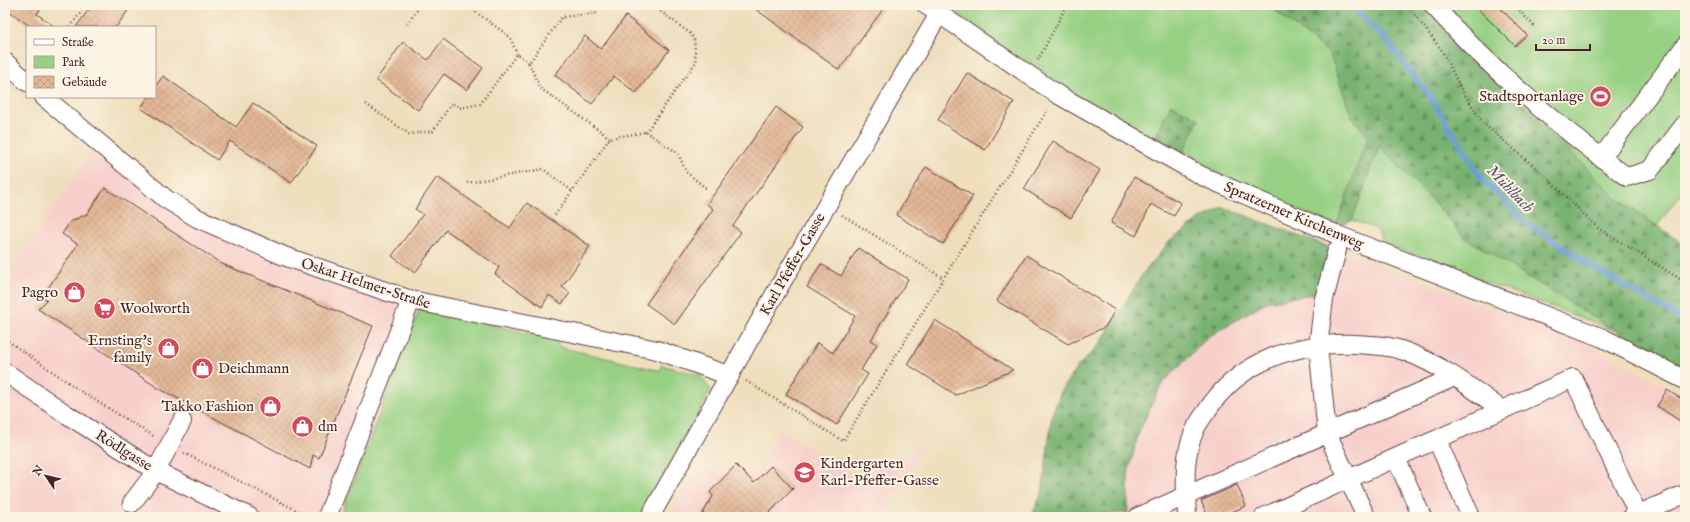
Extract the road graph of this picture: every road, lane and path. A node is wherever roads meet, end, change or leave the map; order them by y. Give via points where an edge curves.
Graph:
1 (86, 5) edge
2 (330, 5) edge
3 (421, 5) edge
4 (466, 5) edge
5 (618, 5) edge
6 (656, 5) edge
7 (1067, 5) edge
8 (1407, 5) edge
9 (1433, 5) edge
10 (1514, 5) edge
11 (335, 9) dead end
12 (614, 10) dead end
13 (932, 10) edge
14 (598, 13) dead end
15 (407, 24) dead end
16 (71, 26) edge
17 (1536, 28) dead end
18 (1685, 46) edge
19 (517, 54) junction
20 (5, 62) edge
21 (529, 63) junction
22 (1029, 77) junction
23 (26, 81) edge
24 (1057, 94) junction
25 (45, 98) edge
26 (366, 104) dead end
27 (1685, 124) edge
28 (646, 132) junction
29 (610, 138) junction
30 (1601, 158) junction
31 (467, 183) dead end
32 (708, 188) dead end
33 (572, 191) junction
34 (826, 205) junction
35 (555, 215) dead end
36 (1337, 250) dead end
37 (943, 278) junction
38 (1685, 282) edge
39 (411, 300) junction
40 (1318, 346) junction
41 (5, 372) edge
42 (730, 376) junction
43 (1454, 377) junction
44 (1685, 380) edge
45 (1502, 410) junction
46 (182, 421) dead end
47 (1328, 433) junction
48 (1437, 440) junction
49 (1396, 458) junction
50 (156, 471) junction
51 (1348, 479) junction
52 (1685, 494) edge
53 (1186, 496) junction
54 (132, 503) dead end
55 (1635, 516) edge
56 (250, 517) edge
57 (327, 517) edge
58 (650, 517) edge
59 (1138, 517) edge
60 (1187, 517) edge
61 (1264, 517) edge
62 (1366, 517) edge
63 (1422, 517) edge
64 (1471, 517) edge

1 - 16 path
2 - 11 path
3 - 15 path
4 - 19 path via 510,37
5 - 12 path
6 - 28 path via 660,11 691,34 694,39 696,62
7 - 22 path
8 - 38 path via 1441,49 1461,89 1483,123 1544,175 1598,228
9 - 30 street via 1527,98
10 - 17 path
13 - 22 street, Spratzerner Kirchenweg
13 - 34 street, Karl Pfeffer-Gasse
14 - 21 path via 562,17
18 - 30 street
19 - 21 path
19 - 26 path via 480,104 459,108 452,103 433,131 409,134
20 - 23 street
21 - 29 path via 540,88
22 - 24 street, Spratzerner Kirchenweg
24 - 37 path
24 - 44 street, Spratzerner Kirchenweg via 1202,176 1340,236 1603,338
25 - 39 street, Oskar Helmer-Straße via 151,188 197,218 284,256
27 - 30 street via 1650,170 1627,177
28 - 29 path
28 - 32 path via 678,153 686,172
29 - 33 path
31 - 33 path via 542,169
33 - 35 path
34 - 37 path
34 - 42 street, Karl Pfeffer-Gasse
36 - 40 street via 1324,299
37 - 42 path via 843,441 740,378
39 - 42 street, Oskar Helmer-Straße via 657,350
39 - 57 street
40 - 43 street via 1332,343 1403,350
40 - 47 street
40 - 53 street via 1266,359 1234,379 1214,399 1195,430 1186,460
41 - 50 street, Rödlgasse
42 - 58 street, Karl Pfeffer-Gasse
43 - 45 street
43 - 47 street
45 - 48 street
45 - 55 street via 1573,378
46 - 50 street
47 - 51 street
47 - 53 street
48 - 49 street
48 - 64 street
49 - 51 street
49 - 63 street
50 - 54 street
50 - 56 street, Rödlgasse
51 - 61 street
51 - 62 street
52 - 55 street
53 - 59 street
53 - 60 street

